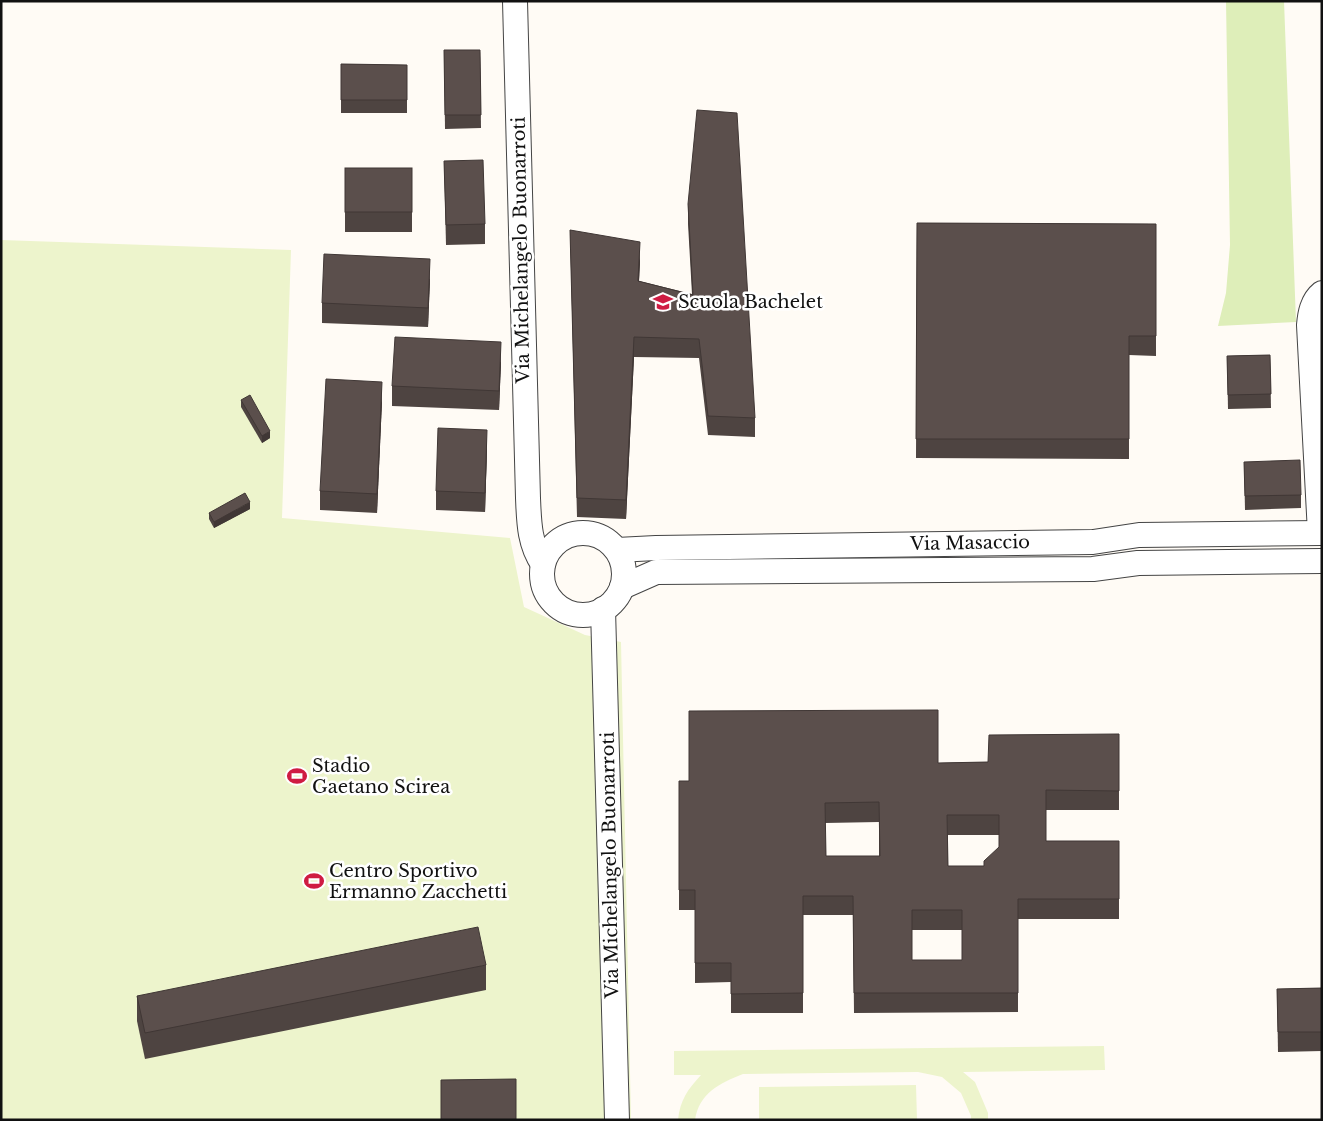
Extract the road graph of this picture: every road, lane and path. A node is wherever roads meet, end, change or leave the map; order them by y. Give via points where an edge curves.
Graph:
1 (515, 1) edge
2 (1322, 292) edge
3 (528, 498) junction
4 (1321, 533) edge
5 (562, 538) junction
6 (617, 550) junction
7 (1322, 561) edge
8 (543, 564) junction
9 (622, 587) junction
10 (603, 609) junction
11 (617, 1120) edge

1 - 3 street, Via Michelangelo Buonarroti
2 - 4 street via 1314,303 1309,325
3 - 5 street via 545,524
3 - 8 street, Via Michelangelo Buonarroti via 531,538
4 - 6 street, Via Masaccio via 1139,535 1093,542
5 - 6 street via 574,533 594,534 606,539
5 - 8 street via 548,551
6 - 9 street via 624,567
7 - 9 street, Via Masaccio via 1138,563 1093,569 656,572
8 - 10 street via 543,584 556,606 581,615
9 - 10 street, Via Masaccio via 616,598
10 - 11 street, Via Michelangelo Buonarroti

